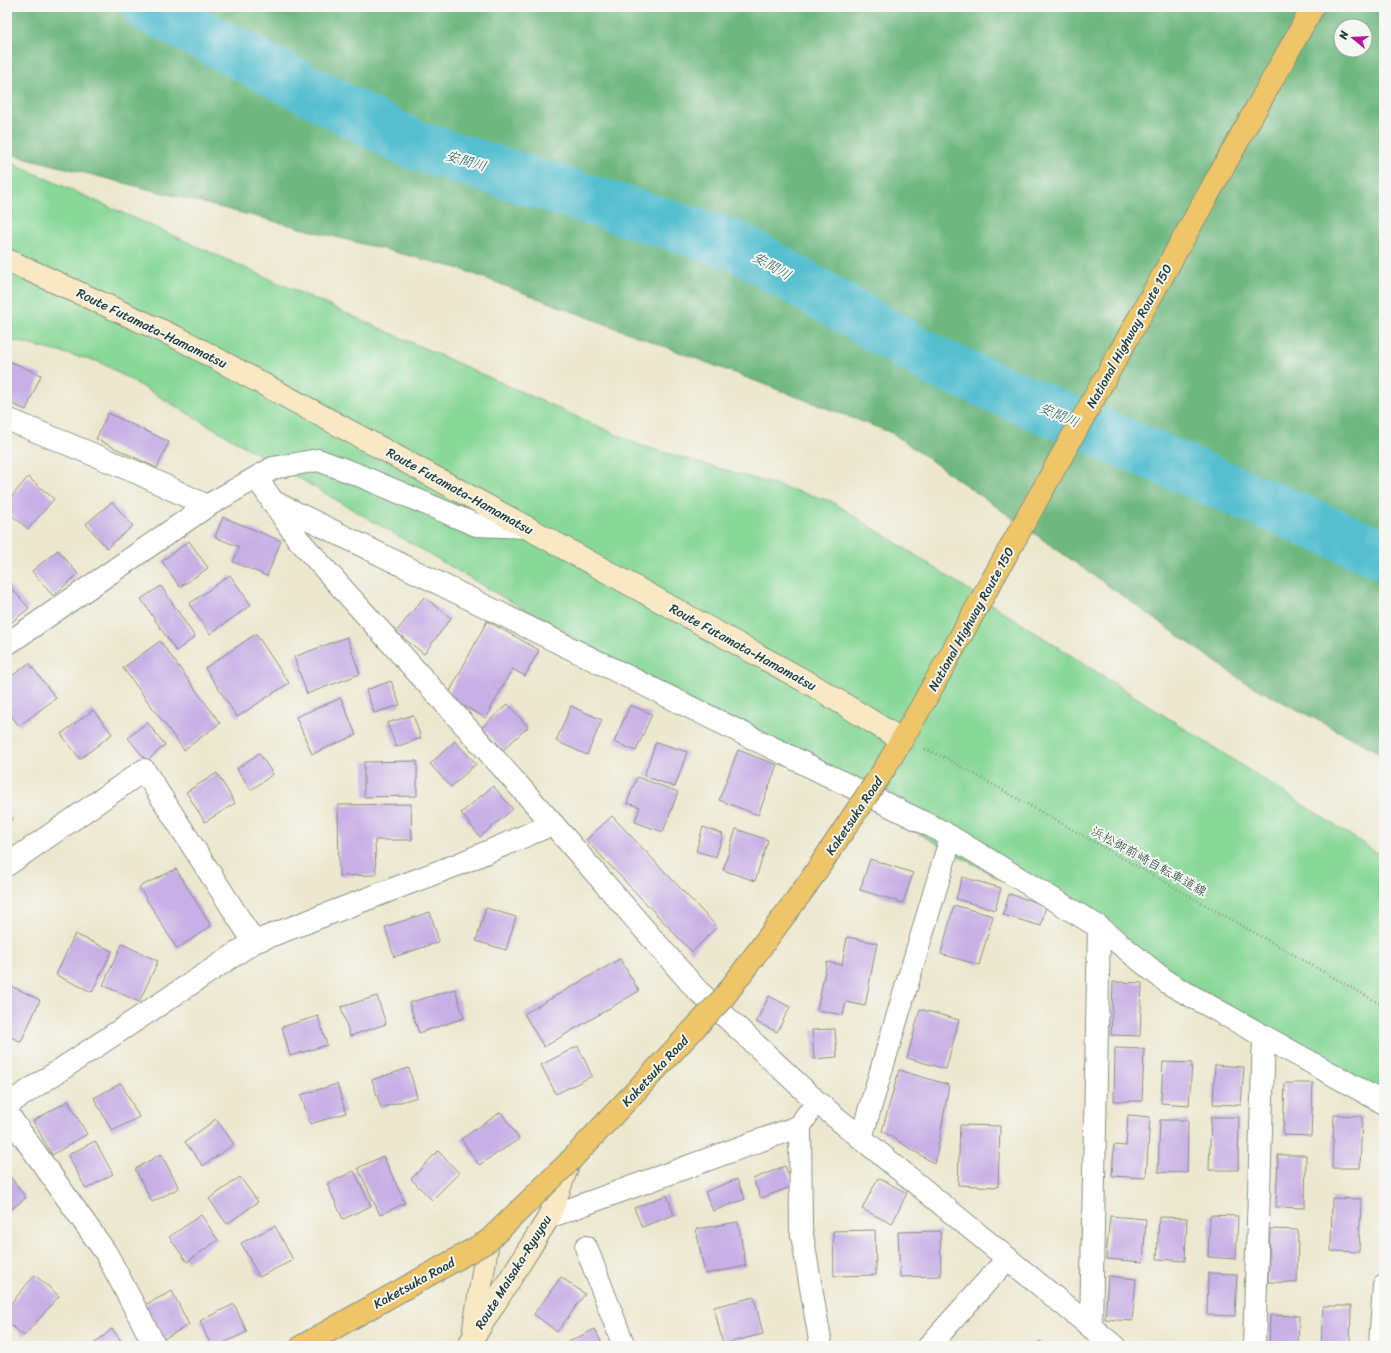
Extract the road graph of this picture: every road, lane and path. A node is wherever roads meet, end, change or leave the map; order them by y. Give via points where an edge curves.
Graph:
1 (1313, 7) edge
2 (7, 260) edge
3 (7, 419) edge
4 (256, 478) junction
5 (272, 500) junction
6 (207, 506) junction
7 (526, 526) junction
8 (7, 644) edge
9 (921, 707) joint
10 (902, 740) junction
11 (553, 824) junction
12 (951, 838) junction
13 (7, 865) edge
14 (1099, 927) junction
15 (254, 942) junction
16 (1384, 1006) edge
17 (1264, 1036) junction
18 (816, 1101) junction
19 (1384, 1103) edge
20 (7, 1105) edge
21 (7, 1113) edge
22 (800, 1126) junction
23 (861, 1138) junction
24 (569, 1162) junction
25 (549, 1216) junction
26 (488, 1241) junction
27 (586, 1247) dead end
28 (1008, 1258) junction
29 (1384, 1286) edge
30 (1091, 1326) junction
31 (470, 1342) edge
32 (155, 1346) edge
33 (302, 1346) edge
34 (624, 1346) edge
35 (821, 1346) edge
36 (929, 1346) edge
37 (1114, 1346) edge
38 (1254, 1346) edge
39 (1380, 1346) edge

1 - 9 highway, National Highway Route 150
2 - 7 main road, Route Futamata-Hamamatsu via 182,340
3 - 6 street via 138,473
4 - 5 street
4 - 6 street
4 - 7 street via 273,468 318,460 476,524
5 - 11 street via 298,539
5 - 12 street via 801,761
6 - 8 street
7 - 10 main road, Route Futamata-Hamamatsu via 814,686
9 - 10 highway, Kaketsuka Road
10 - 16 path, 浜松御前崎自転車道線 via 944,757
10 - 24 highway, Kaketsuka Road, bridge via 807,885 724,997
11 - 15 street via 460,864
11 - 18 street via 696,989
12 - 14 street
12 - 23 street
13 - 15 street via 144,770
14 - 17 street via 1168,983
14 - 30 street
15 - 20 street
17 - 19 street
17 - 38 street
18 - 22 street
18 - 23 street
21 - 32 street via 106,1253
22 - 25 street
22 - 35 street via 801,1229
23 - 28 street
24 - 25 main road, Route Maisaka-Ryuyou
24 - 26 highway, Kaketsuka Road, bridge
25 - 31 main road, Route Maisaka-Ryuyou
26 - 31 main road, Route Maisaka-Ryuyou
26 - 33 highway, Kaketsuka Road, bridge
27 - 34 street
28 - 30 street
28 - 36 street
29 - 39 street
30 - 37 street

